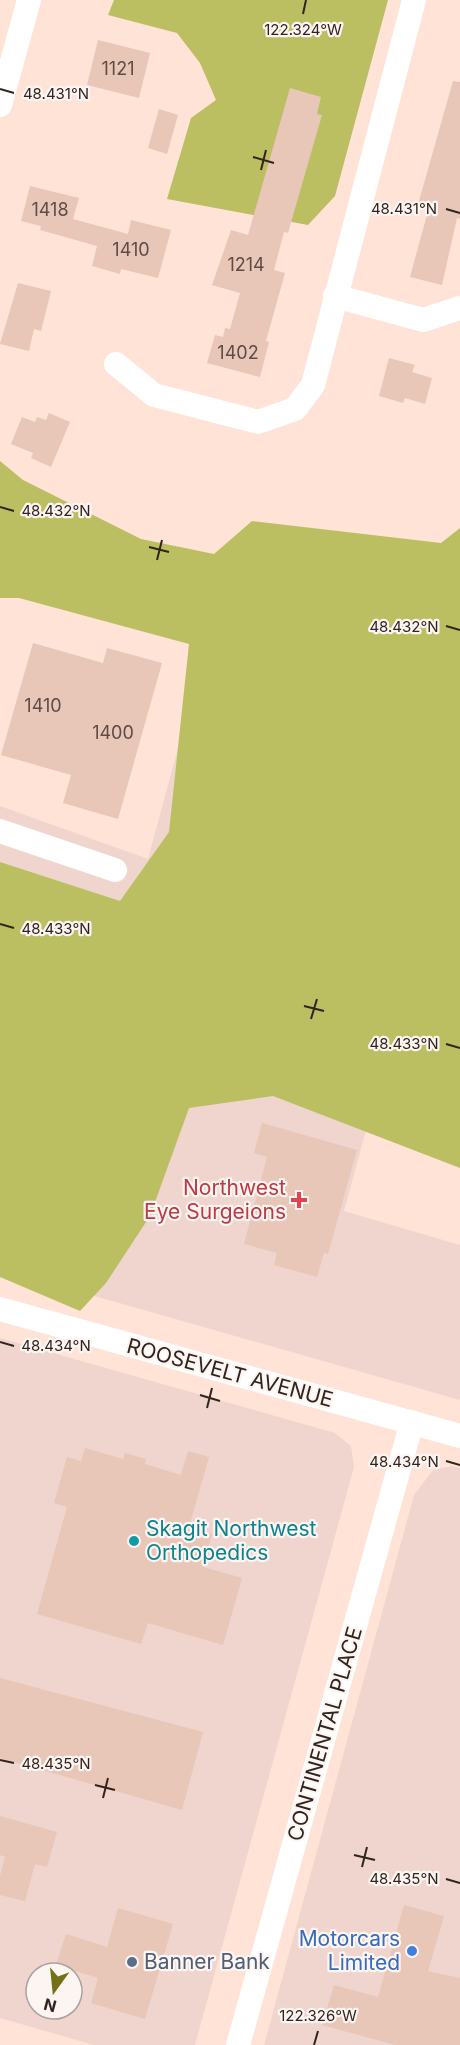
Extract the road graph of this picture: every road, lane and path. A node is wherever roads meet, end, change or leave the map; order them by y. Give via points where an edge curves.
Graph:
1 (29, 0) edge
2 (414, 0) edge
3 (0, 105) edge
4 (335, 296) junction
5 (460, 308) edge
6 (116, 364) dead end
7 (0, 831) edge
8 (115, 870) dead end
9 (0, 1309) edge
10 (412, 1422) junction
11 (460, 1436) edge
12 (238, 2045) edge

1 - 3 street
2 - 4 street
4 - 5 street via 423,320
4 - 6 street via 313,384 295,410 258,422 154,395
7 - 8 street
9 - 10 street, ROOSEVELT AVENUE
10 - 11 street, ROOSEVELT AVENUE
10 - 12 street, CONTINENTAL PLACE

